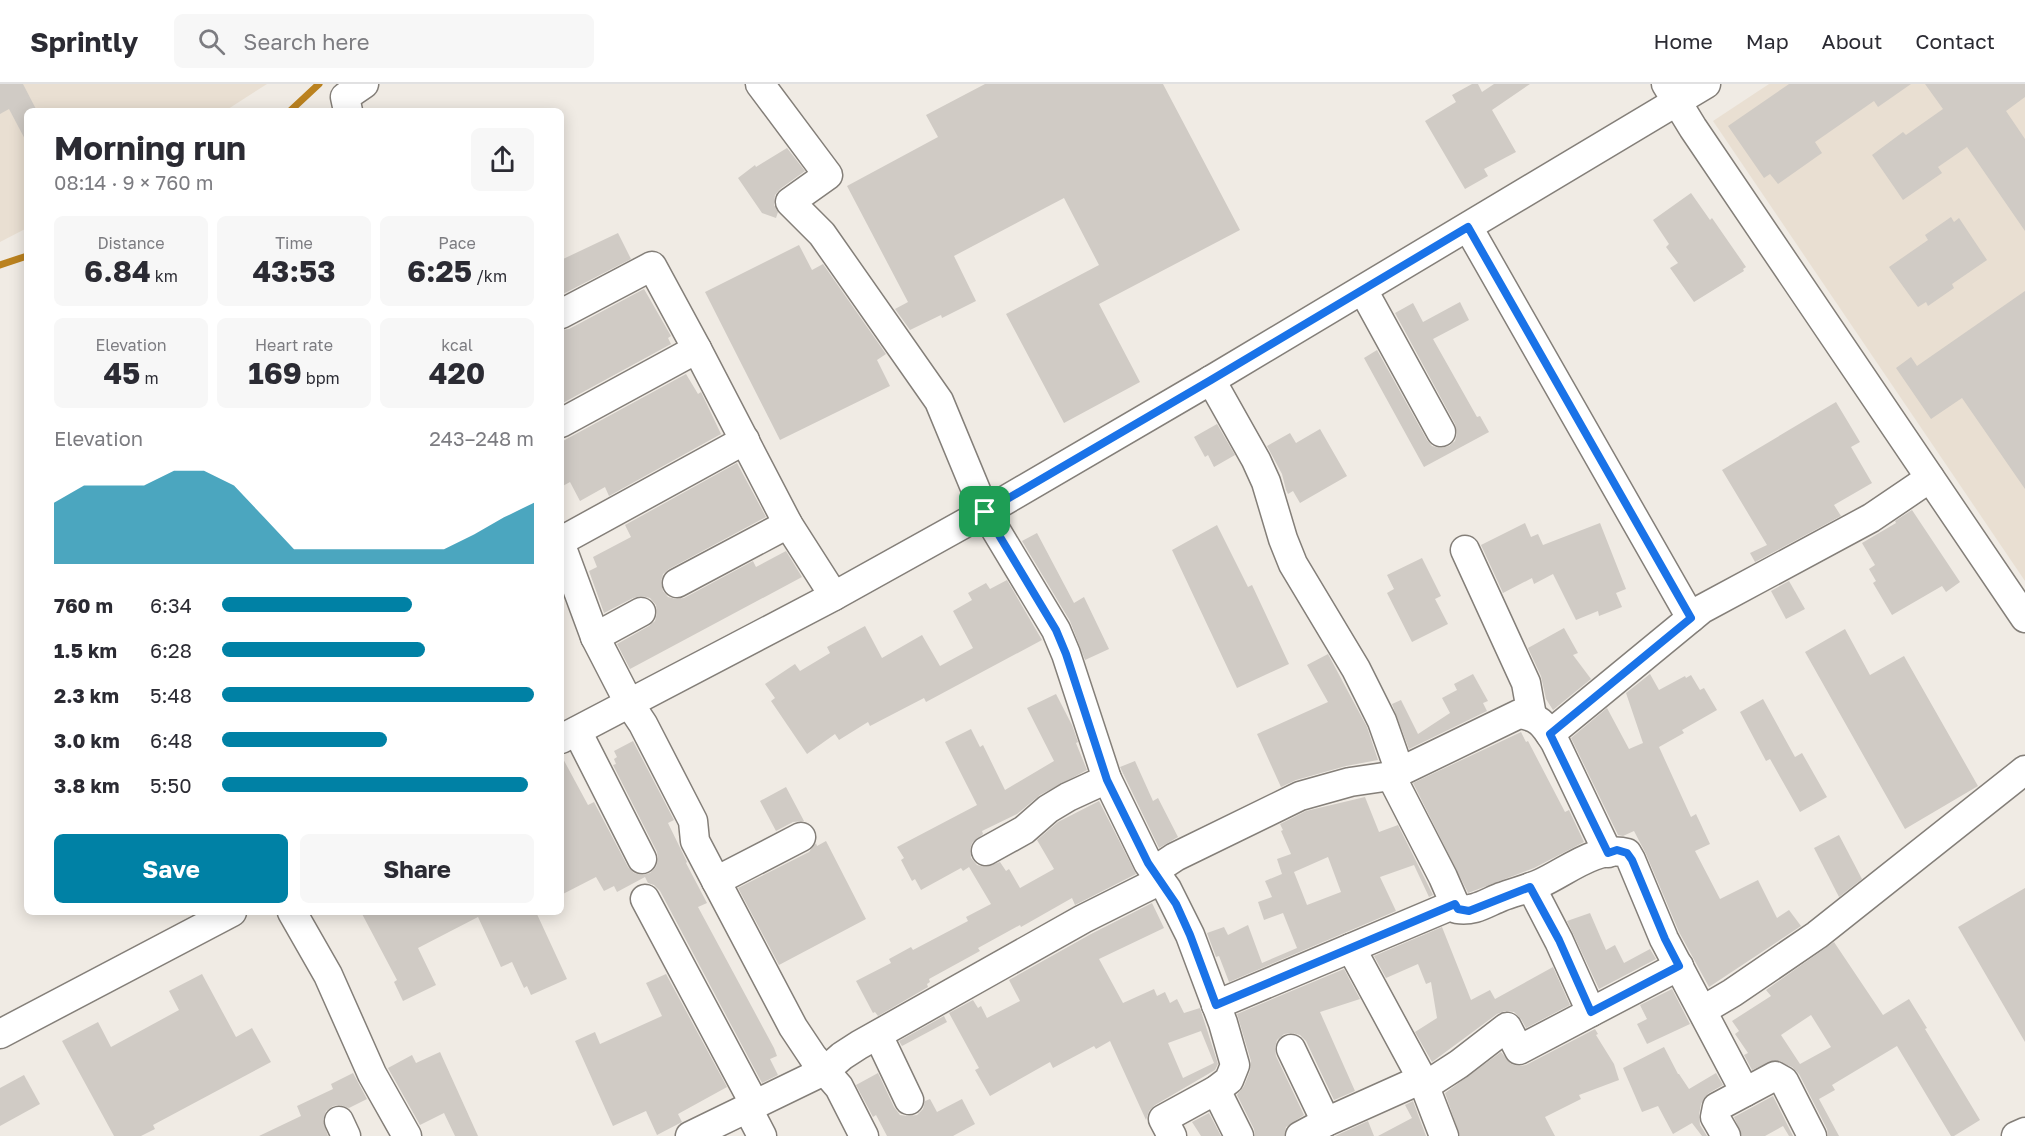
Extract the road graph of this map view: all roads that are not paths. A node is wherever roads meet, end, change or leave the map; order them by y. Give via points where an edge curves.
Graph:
1 (364, 84) edge
2 (760, 84) edge
3 (1706, 84) edge
4 (1671, 93) edge
5 (347, 108) edge
6 (1468, 227) junction
7 (1362, 290) junction
8 (564, 312) edge
9 (697, 350) junction
10 (1211, 380) junction
11 (564, 421) edge
12 (1441, 432) dead end
13 (745, 440) junction
14 (1929, 478) junction
15 (985, 512) junction
16 (788, 524) junction
17 (564, 541) edge
18 (1465, 550) dead end
19 (564, 551) edge
20 (677, 583) dead end
21 (834, 596) junction
22 (641, 612) dead end
23 (1691, 618) junction
24 (2025, 618) edge
25 (595, 637) junction
26 (630, 703) junction
27 (1541, 725) junction
28 (569, 735) edge
29 (2025, 770) edge
30 (1396, 774) junction
31 (1107, 780) junction
32 (801, 837) dead end
33 (996, 839) dead end
34 (1608, 853) junction
35 (642, 859) dead end
36 (1158, 876) junction
37 (716, 881) junction
38 (1530, 887) junction
39 (645, 899) dead end
40 (1455, 904) junction
41 (226, 915) edge
42 (294, 915) edge
43 (1351, 948) junction
44 (1679, 966) junction
45 (1216, 1005) junction
46 (1703, 1010) junction
47 (1591, 1012) junction
48 (0, 1034) edge
49 (878, 1035) junction
50 (1291, 1049) dead end
51 (826, 1070) junction
52 (1423, 1083) junction
53 (1216, 1090) junction
54 (1745, 1092) junction
55 (909, 1100) dead end
56 (752, 1107) junction
57 (1326, 1122) junction
58 (2025, 1132) edge
59 (407, 1136) edge
60 (690, 1136) edge
61 (762, 1136) edge
62 (864, 1136) edge
63 (1172, 1136) edge
64 (1239, 1136) edge
65 (1300, 1136) edge
66 (1444, 1136) edge
67 (1726, 1136) edge
68 (1812, 1136) edge
69 (2016, 1136) edge

1 - 5 street via 345,97
2 - 15 street via 828,175 790,202 822,234 939,401
3 - 4 street
4 - 6 street
4 - 14 street
6 - 7 street
6 - 23 street
7 - 10 street
7 - 12 street
8 - 9 street via 652,266
9 - 11 street
9 - 13 street
10 - 15 street
10 - 30 street via 1266,482 1293,564 1382,721
13 - 16 street
13 - 17 street
14 - 23 street via 1871,518
14 - 24 street
15 - 21 street
15 - 31 street via 1056,630
16 - 20 street
16 - 21 street
18 - 27 street
19 - 25 street
21 - 26 street
22 - 25 street
23 - 27 street
25 - 26 street
26 - 28 street
26 - 37 street via 693,821 695,841
27 - 30 street via 1518,714
27 - 34 street
28 - 35 street
29 - 46 street via 1817,935
30 - 36 street via 1300,796 1175,857
30 - 40 street
31 - 33 street via 1068,796 1024,830
31 - 36 street
32 - 37 street
34 - 38 street
34 - 44 street via 1617,850 1627,853 1632,860
36 - 45 street via 1190,935
36 - 49 street
37 - 51 street via 793,1027
38 - 40 street via 1469,911 1458,909
38 - 47 street
39 - 56 street
40 - 43 street
41 - 48 street
42 - 59 street via 328,975 372,1074
43 - 45 street
43 - 52 street
44 - 46 street
44 - 47 street
45 - 53 street via 1235,1065 1229,1080
46 - 54 street
47 - 52 street via 1519,1050 1507,1027 1459,1064
49 - 51 street
49 - 55 street
50 - 57 street
51 - 56 street
51 - 62 street
52 - 57 street
52 - 66 street
53 - 63 street via 1163,1119
53 - 64 street
54 - 67 street via 1717,1107 1715,1117
54 - 68 street via 1775,1076 1784,1081
56 - 60 street
56 - 61 street
57 - 65 street
58 - 69 street

